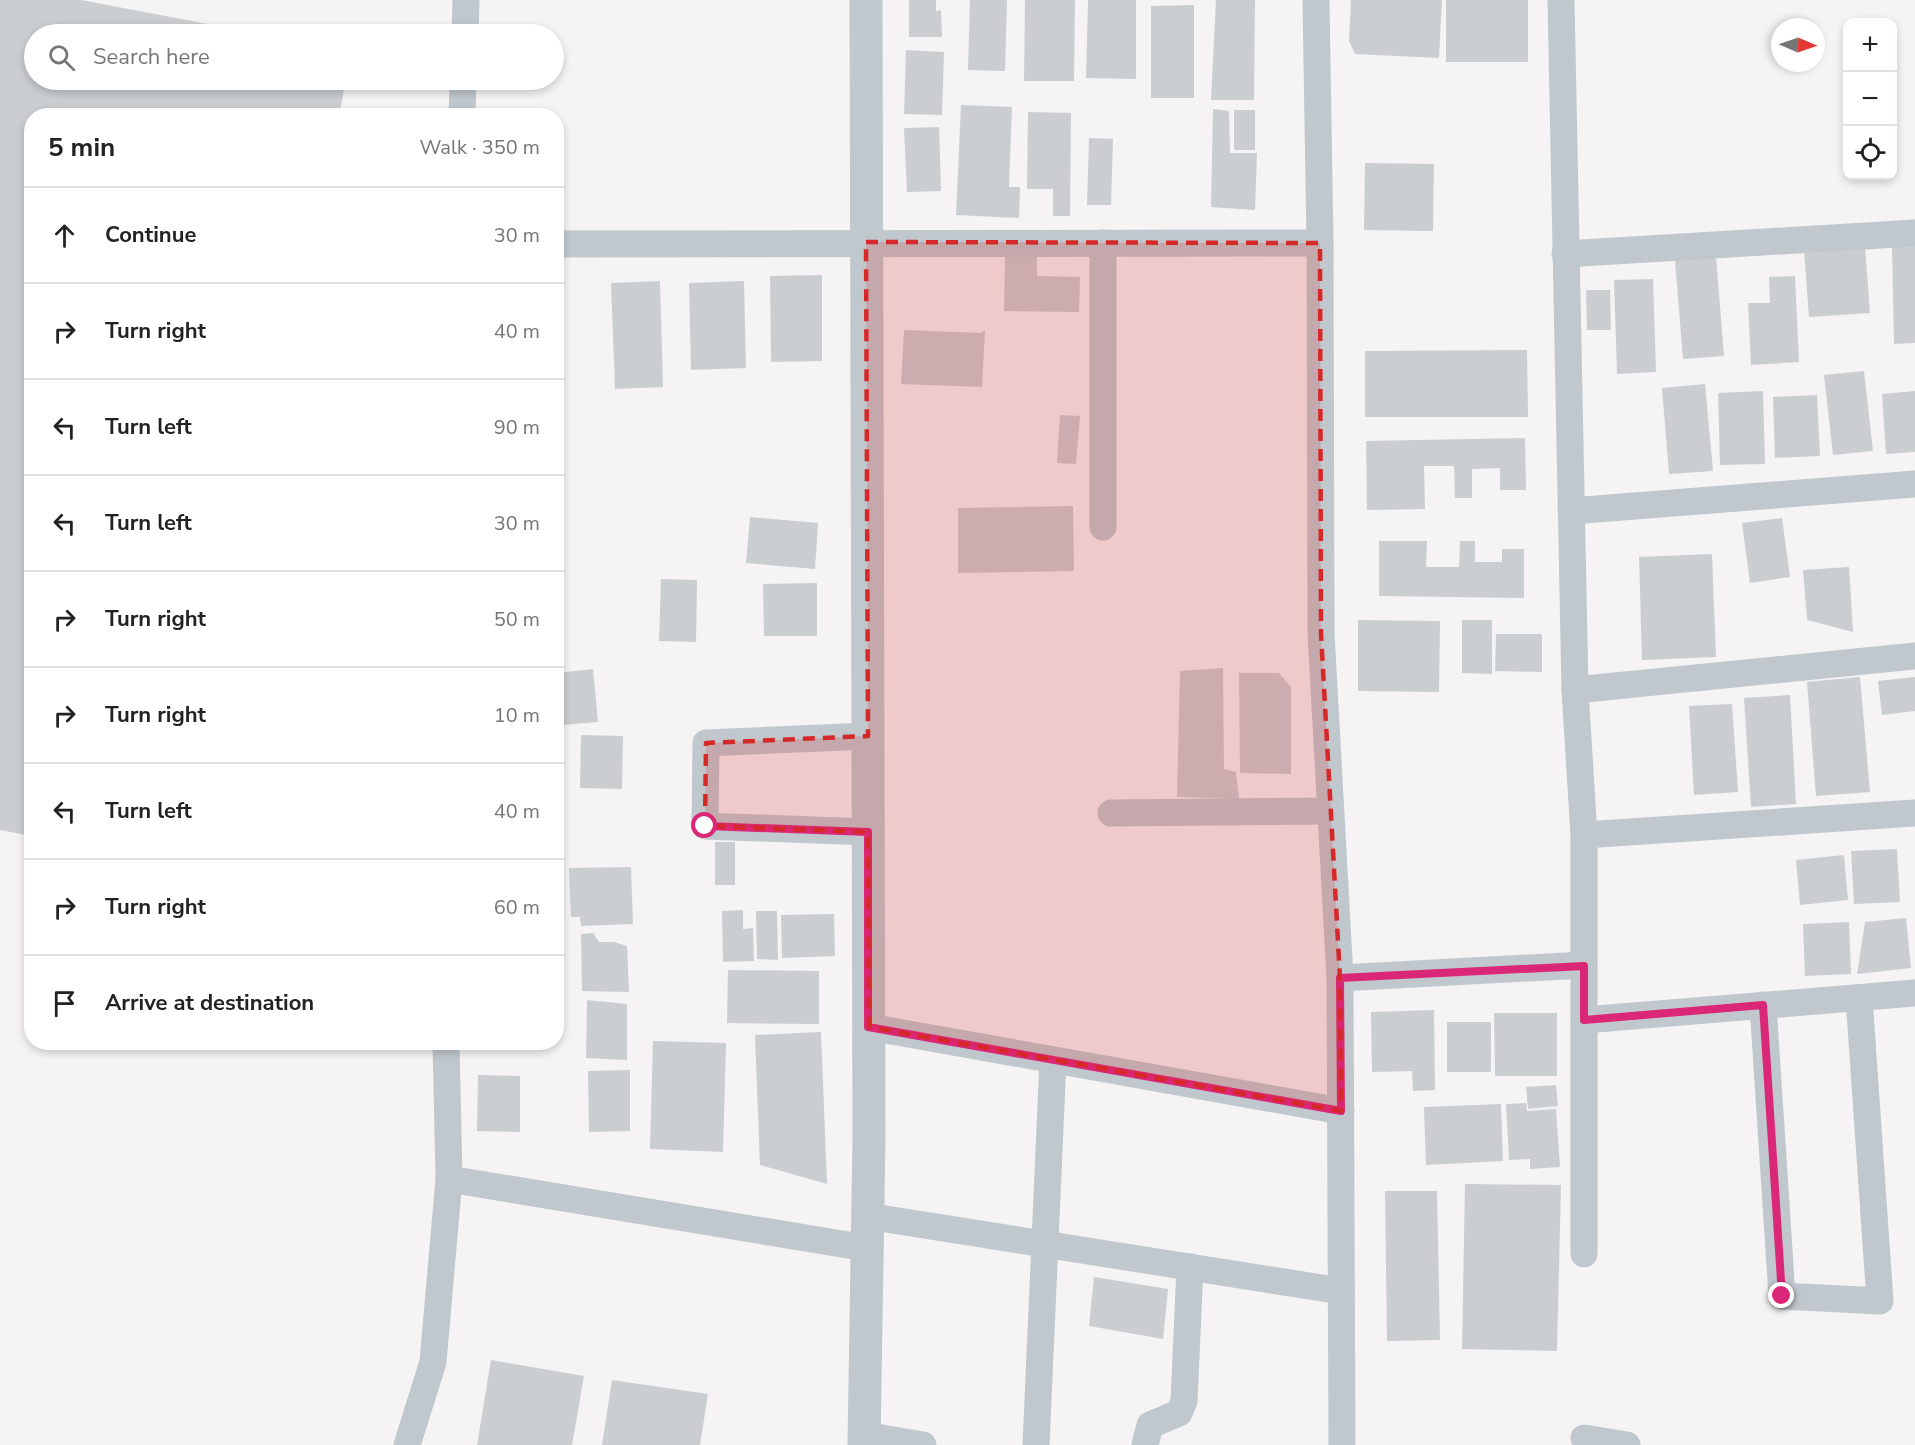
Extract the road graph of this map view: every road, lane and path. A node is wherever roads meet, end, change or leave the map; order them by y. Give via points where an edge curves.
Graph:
1 (466, 0) edge
2 (866, 0) edge
3 (1316, 0) edge
4 (1561, 0) edge
5 (465, 24) edge
6 (463, 90) edge
7 (462, 108) edge
8 (1915, 233) edge
9 (866, 242) junction
10 (1103, 243) junction
11 (1320, 243) junction
12 (564, 244) edge
13 (1565, 254) junction
14 (1915, 484) edge
15 (1571, 511) junction
16 (1103, 527) dead end
17 (1915, 656) edge
18 (1575, 690) junction
19 (868, 736) junction
20 (1330, 811) junction
21 (1111, 813) dead end
22 (1915, 813) edge
23 (868, 832) junction
24 (1584, 835) junction
25 (1584, 966) junction
26 (1340, 978) junction
27 (1915, 993) edge
28 (1859, 998) junction
29 (1763, 1005) junction
30 (1584, 1020) junction
31 (868, 1027) junction
32 (446, 1050) edge
33 (1053, 1060) junction
34 (1341, 1111) junction
35 (448, 1179) junction
36 (867, 1232) junction
37 (1045, 1244) junction
38 (1584, 1254) dead end
39 (1190, 1267) junction
40 (1341, 1292) junction
41 (1584, 1438) dead end
42 (864, 1440) edge
43 (407, 1445) edge
44 (923, 1445) edge
45 (1036, 1445) edge
46 (1145, 1445) edge
47 (1342, 1445) edge
48 (1627, 1445) edge

1 - 5 street
2 - 9 street
3 - 11 street
4 - 13 street
6 - 7 street
8 - 13 street
9 - 10 street
9 - 12 street
9 - 19 street
10 - 11 street
10 - 16 street
11 - 20 street via 1321,633
13 - 15 street
14 - 15 street
15 - 18 street
17 - 18 street
18 - 24 street
19 - 23 street
19 - 23 street via 706,742 705,826
20 - 21 street
20 - 26 street
22 - 24 street
23 - 31 street
24 - 25 street
25 - 26 street
25 - 30 street
26 - 34 street
27 - 28 street
28 - 29 street
28 - 29 street via 1880,1301 1782,1296
29 - 30 street
30 - 38 street
31 - 33 street
31 - 36 street
32 - 35 street
33 - 34 street
33 - 37 street
34 - 40 street
35 - 36 street
35 - 43 street via 433,1362
36 - 37 street
36 - 42 street
37 - 39 street
37 - 45 street
39 - 40 street
39 - 46 street via 1184,1401 1179,1413 1150,1425
40 - 47 street
41 - 48 street
42 - 44 street

